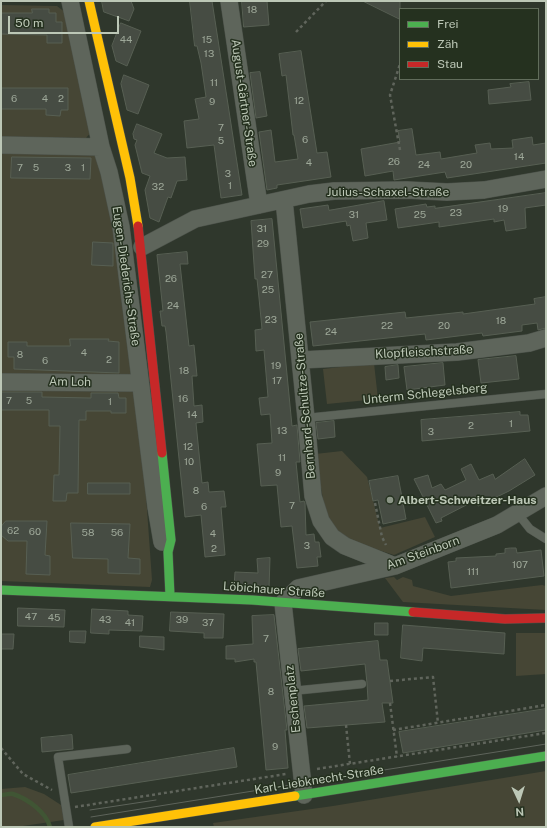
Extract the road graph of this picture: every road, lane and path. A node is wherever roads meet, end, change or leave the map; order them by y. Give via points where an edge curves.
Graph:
1 (70, 1) edge
2 (89, 1) edge
3 (228, 1) edge
4 (326, 1) edge
5 (296, 32) dead end
6 (399, 67) edge
7 (1, 145) edge
8 (101, 147) junction
9 (400, 150) dead end
10 (546, 179) edge
11 (284, 200) junction
12 (259, 204) junction
13 (142, 247) junction
14 (546, 338) edge
15 (301, 360) junction
16 (1, 382) edge
17 (140, 383) junction
18 (546, 394) edge
19 (306, 418) junction
20 (546, 496) edge
21 (375, 503) dead end
22 (518, 514) junction
23 (546, 539) edge
24 (168, 552) junction
25 (395, 566) junction
26 (1, 590) edge
27 (170, 596) junction
28 (283, 603) junction
29 (546, 618) edge
30 (390, 681) dead end
31 (362, 684) dead end
32 (292, 691) junction
33 (390, 703) dead end
34 (546, 705) edge
35 (438, 723) junction
36 (346, 725) dead end
37 (393, 730) junction
38 (1, 748) edge
39 (127, 749) dead end
40 (546, 756) edge
41 (397, 757) dead end
42 (350, 764) dead end
43 (175, 791) dead end
44 (184, 793) dead end
45 (304, 795) junction
46 (63, 796) junction
47 (69, 827) edge
48 (95, 827) edge

1 - 8 street, Eugen-Diederichs-Straße
2 - 13 street, Eugen-Diederichs-Straße via 130,178
3 - 12 street, August-Gärtner-Straße
4 - 5 path
6 - 9 path via 390,95
7 - 8 street
8 - 17 street, Eugen-Diederichs-Straße via 121,227
10 - 11 street, Julius-Schaxel-Straße via 484,190 334,191
11 - 12 street, Julius-Schaxel-Straße
11 - 15 street, Bernhard-Schultze-Straße
12 - 13 street, Julius-Schaxel-Straße via 195,219
13 - 24 street, Eugen-Diederichs-Straße via 171,540
14 - 15 street, Klopfleischstraße via 529,343 457,352
15 - 19 street, Bernhard-Schultze-Straße
16 - 17 street, Am Loh
17 - 24 street, Eugen-Diederichs-Straße via 160,534
18 - 19 lane, Unterm Schlegelsberg
19 - 25 street, Bernhard-Schultze-Straße via 313,496 320,521 332,537 345,546
20 - 22 street, Am Steinborn
21 - 25 path via 382,537
22 - 23 lane via 530,529
22 - 25 street, Am Steinborn
24 - 27 street, Eugen-Diederichs-Straße
25 - 28 street, Am Steinborn via 298,588
26 - 27 street, Löbichauer Straße
27 - 28 street, Löbichauer Straße
28 - 29 street, Löbichauer Straße via 506,619
28 - 32 street, Eschenplatz
30 - 35 path via 433,677
31 - 32 lane
32 - 45 street, Eschenplatz
33 - 37 path
34 - 35 path
35 - 37 path
36 - 42 path
37 - 41 path
38 - 46 path via 23,774
39 - 46 lane via 58,757
40 - 45 street, Karl-Liebknecht-Straße
43 - 44 path
45 - 48 street, Karl-Liebknecht-Straße
46 - 47 lane

